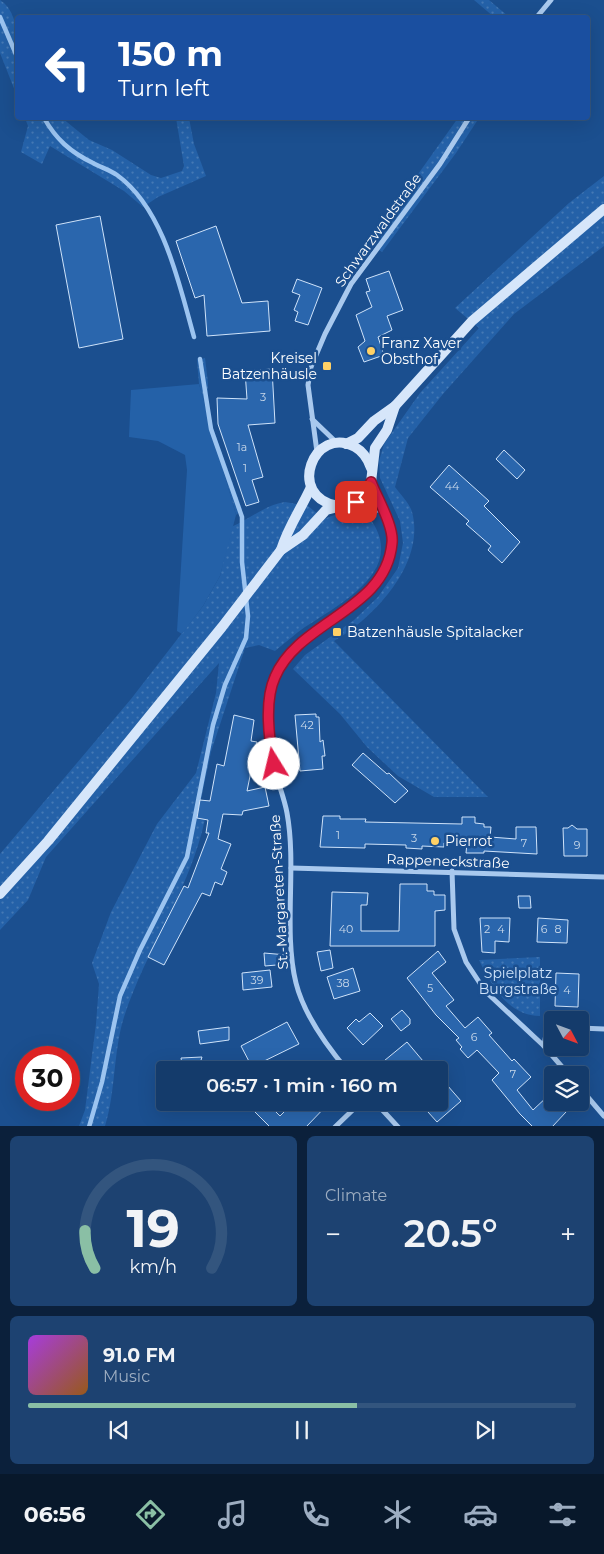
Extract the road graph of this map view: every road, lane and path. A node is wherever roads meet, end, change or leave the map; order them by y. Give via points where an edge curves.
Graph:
1 (551, 0) edge
2 (538, 15) edge
3 (468, 120) edge
4 (604, 209) edge
5 (395, 406) junction
6 (312, 419) junction
7 (342, 443) junction
8 (317, 452) junction
9 (371, 469) junction
10 (371, 482) junction
11 (311, 487) junction
12 (356, 502) junction
13 (338, 506) junction
14 (383, 512) junction
15 (281, 550) junction
16 (291, 868) junction
17 (452, 871) junction
18 (604, 876) edge
19 (0, 894) edge
20 (589, 1028) edge
21 (604, 1028) edge
22 (544, 1046) edge
23 (553, 1056) edge
24 (340, 1061) edge
25 (561, 1066) edge
26 (589, 1098) edge
27 (351, 1111) edge
28 (384, 1111) edge
29 (604, 1116) edge
30 (335, 1126) edge
31 (398, 1126) edge

1 - 2 street
3 - 6 street, Schwarzwaldstraße via 440,164 351,284 311,367 308,385
4 - 5 main road via 472,321
5 - 7 main road via 358,438
5 - 9 main road via 387,430 375,448
6 - 7 street
6 - 8 street, Schwarzwaldstraße
7 - 8 main road
7 - 9 main road via 363,452
8 - 11 main road via 309,469
9 - 10 main road
10 - 12 main road via 366,493
10 - 14 street, St.-Margareten-Straße
11 - 13 main road via 319,498
11 - 15 main road via 288,528
12 - 13 main road
12 - 14 street
13 - 15 main road via 326,510 303,535
14 - 16 street, St.-Margareten-Straße via 391,528 392,542 378,581 362,598 290,653 274,678 269,719 271,749 287,813
15 - 19 main road via 48,841
16 - 17 street, Rappeneckstraße
16 - 24 street, St.-Margareten-Straße via 296,983 310,1017
17 - 18 street, Rappeneckstraße
17 - 22 street via 454,929 466,962 485,991
20 - 21 street
23 - 25 street
26 - 29 street
27 - 30 street
28 - 31 street

